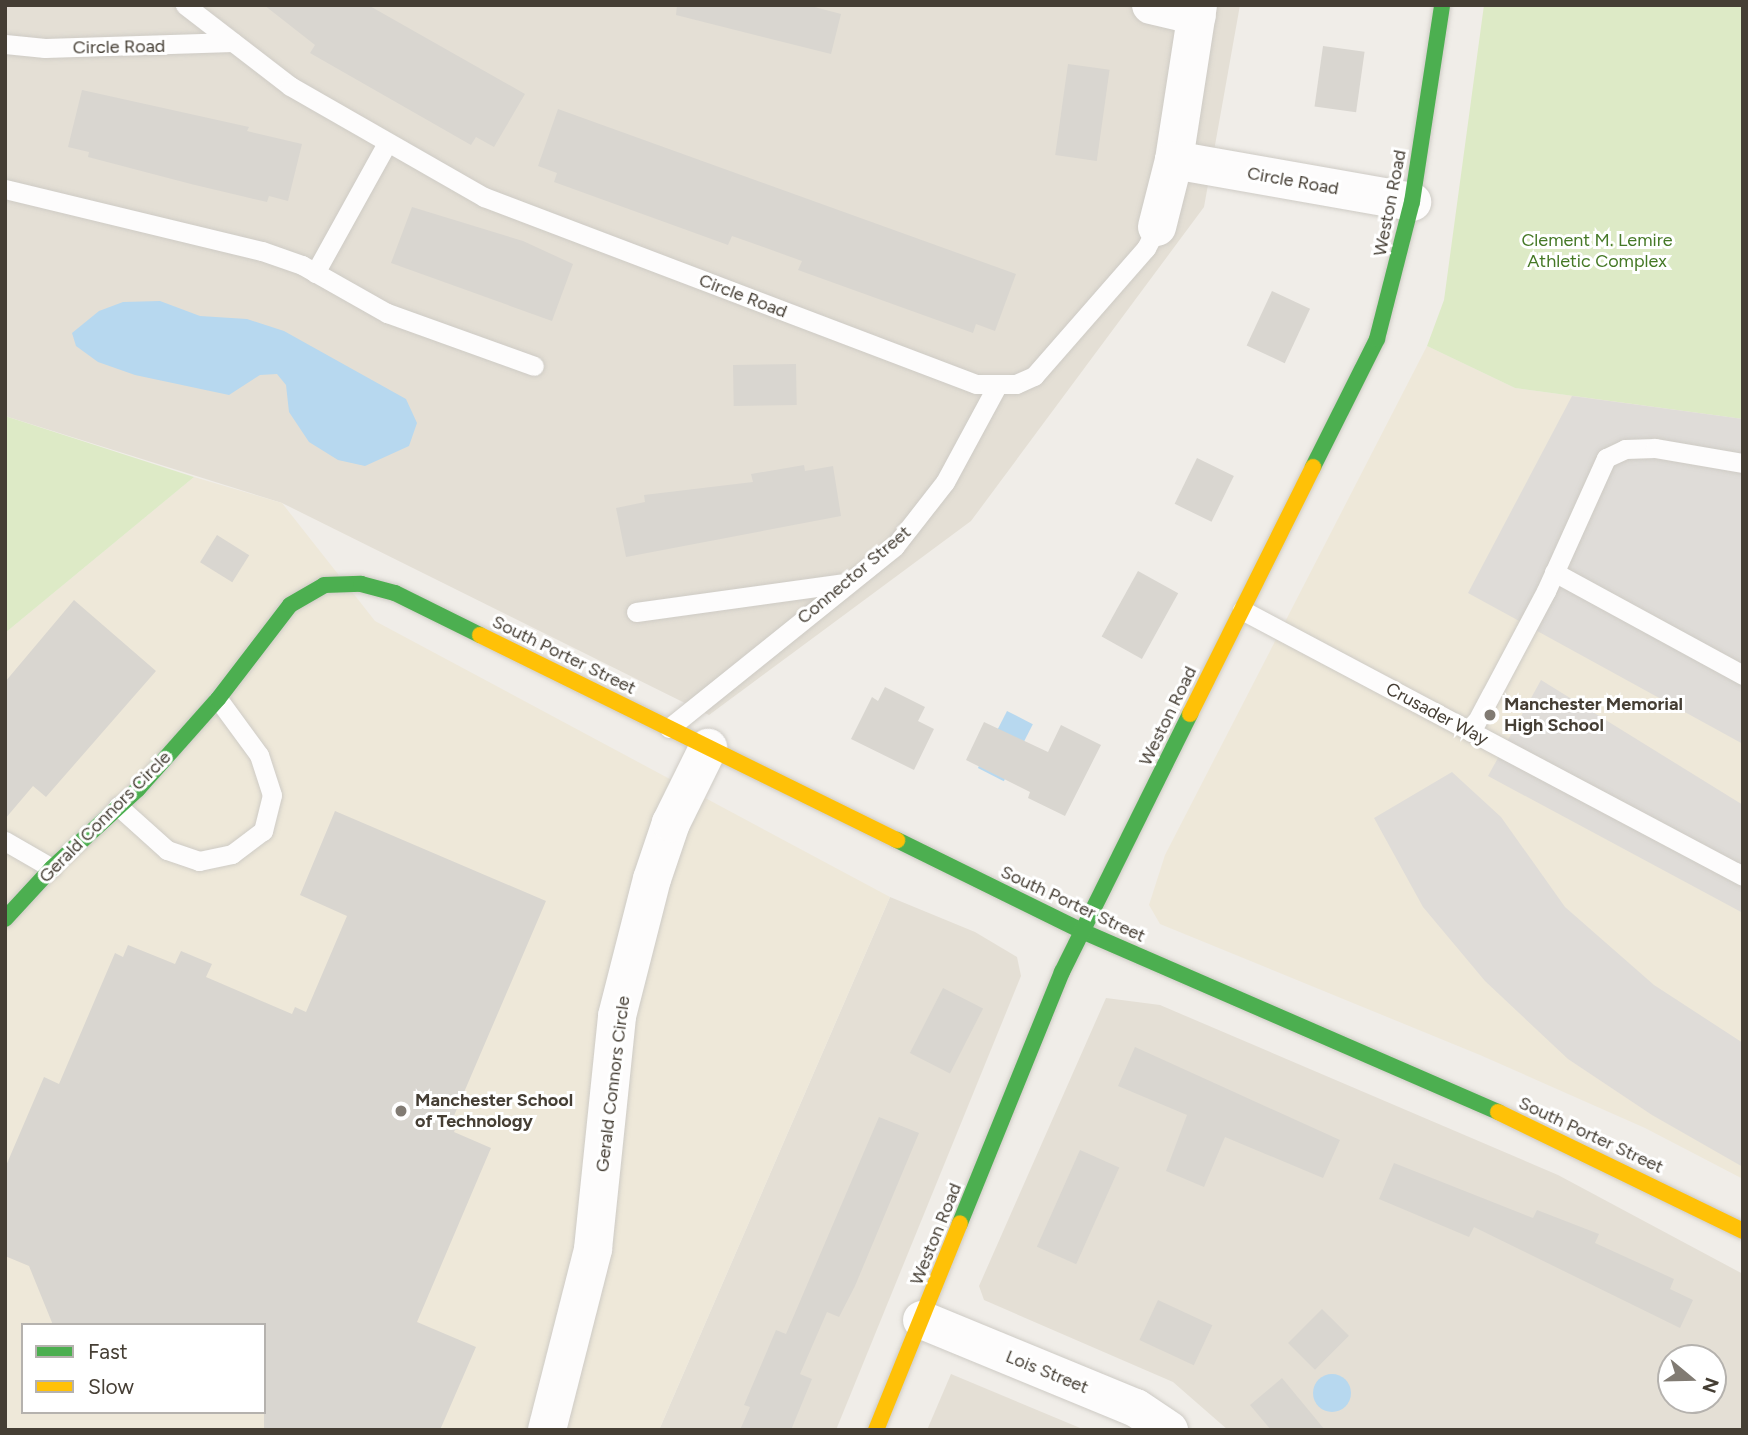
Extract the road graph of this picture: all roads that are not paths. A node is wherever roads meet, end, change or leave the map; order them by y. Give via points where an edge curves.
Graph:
1 (185, 5) edge
2 (1151, 5) edge
3 (1442, 5) edge
4 (1198, 11) edge
5 (233, 43) junction
6 (5, 44) edge
7 (387, 143) junction
8 (1174, 160) junction
9 (5, 189) edge
10 (1412, 202) junction
11 (1157, 227) joint
12 (315, 273) junction
13 (534, 366) dead end
14 (997, 386) junction
15 (1743, 463) edge
16 (1554, 572) junction
17 (846, 583) junction
18 (396, 593) joint
19 (1242, 610) junction
20 (636, 612) dead end
21 (1743, 675) edge
22 (218, 699) junction
23 (669, 728) junction
24 (1471, 732) junction
25 (708, 748) junction
26 (118, 806) junction
27 (5, 841) edge
28 (52, 867) junction
29 (1743, 876) edge
30 (5, 919) edge
31 (1082, 931) junction
32 (1743, 1231) edge
33 (922, 1320) junction
34 (547, 1430) edge
35 (876, 1430) edge
36 (1169, 1430) edge

1 - 5 lane, Circle Road
2 - 4 street
3 - 10 street, Weston Road
4 - 8 street, Circle Road
5 - 6 lane, Circle Road via 45,48
5 - 7 lane, Circle Road via 290,86
7 - 12 lane
7 - 14 lane, Circle Road via 484,197 543,221 951,375
8 - 10 street, Circle Road
8 - 11 street, Circle Road
9 - 12 lane via 211,237
10 - 19 street, Weston Road via 1377,339
11 - 14 lane, Circle Road via 1146,248 1034,376
12 - 13 lane via 387,313
14 - 17 lane, Connector Street via 945,482 915,525 895,547
15 - 16 lane via 1655,448 1625,449 1606,458
16 - 21 lane
16 - 24 lane
17 - 20 lane
17 - 23 lane, Connector Street
18 - 22 street, Gerald Connors Circle via 361,584 324,585 290,605
18 - 23 street, South Porter Street
19 - 24 lane, Crusader Way
19 - 31 street, Weston Road
22 - 26 street, Gerald Connors Circle
22 - 26 lane via 259,755 272,795 263,831 232,854 199,861 167,850
23 - 25 street, South Porter Street
24 - 29 lane, Crusader Way
25 - 31 street, South Porter Street
25 - 34 street, Gerald Connors Circle via 671,823 617,1016 593,1248
26 - 28 street, Gerald Connors Circle
27 - 28 lane
28 - 30 street, Gerald Connors Circle
31 - 32 street, South Porter Street via 1531,1127
31 - 33 street, Weston Road
33 - 35 street, Weston Road
33 - 36 street, Lois Street via 1136,1408

